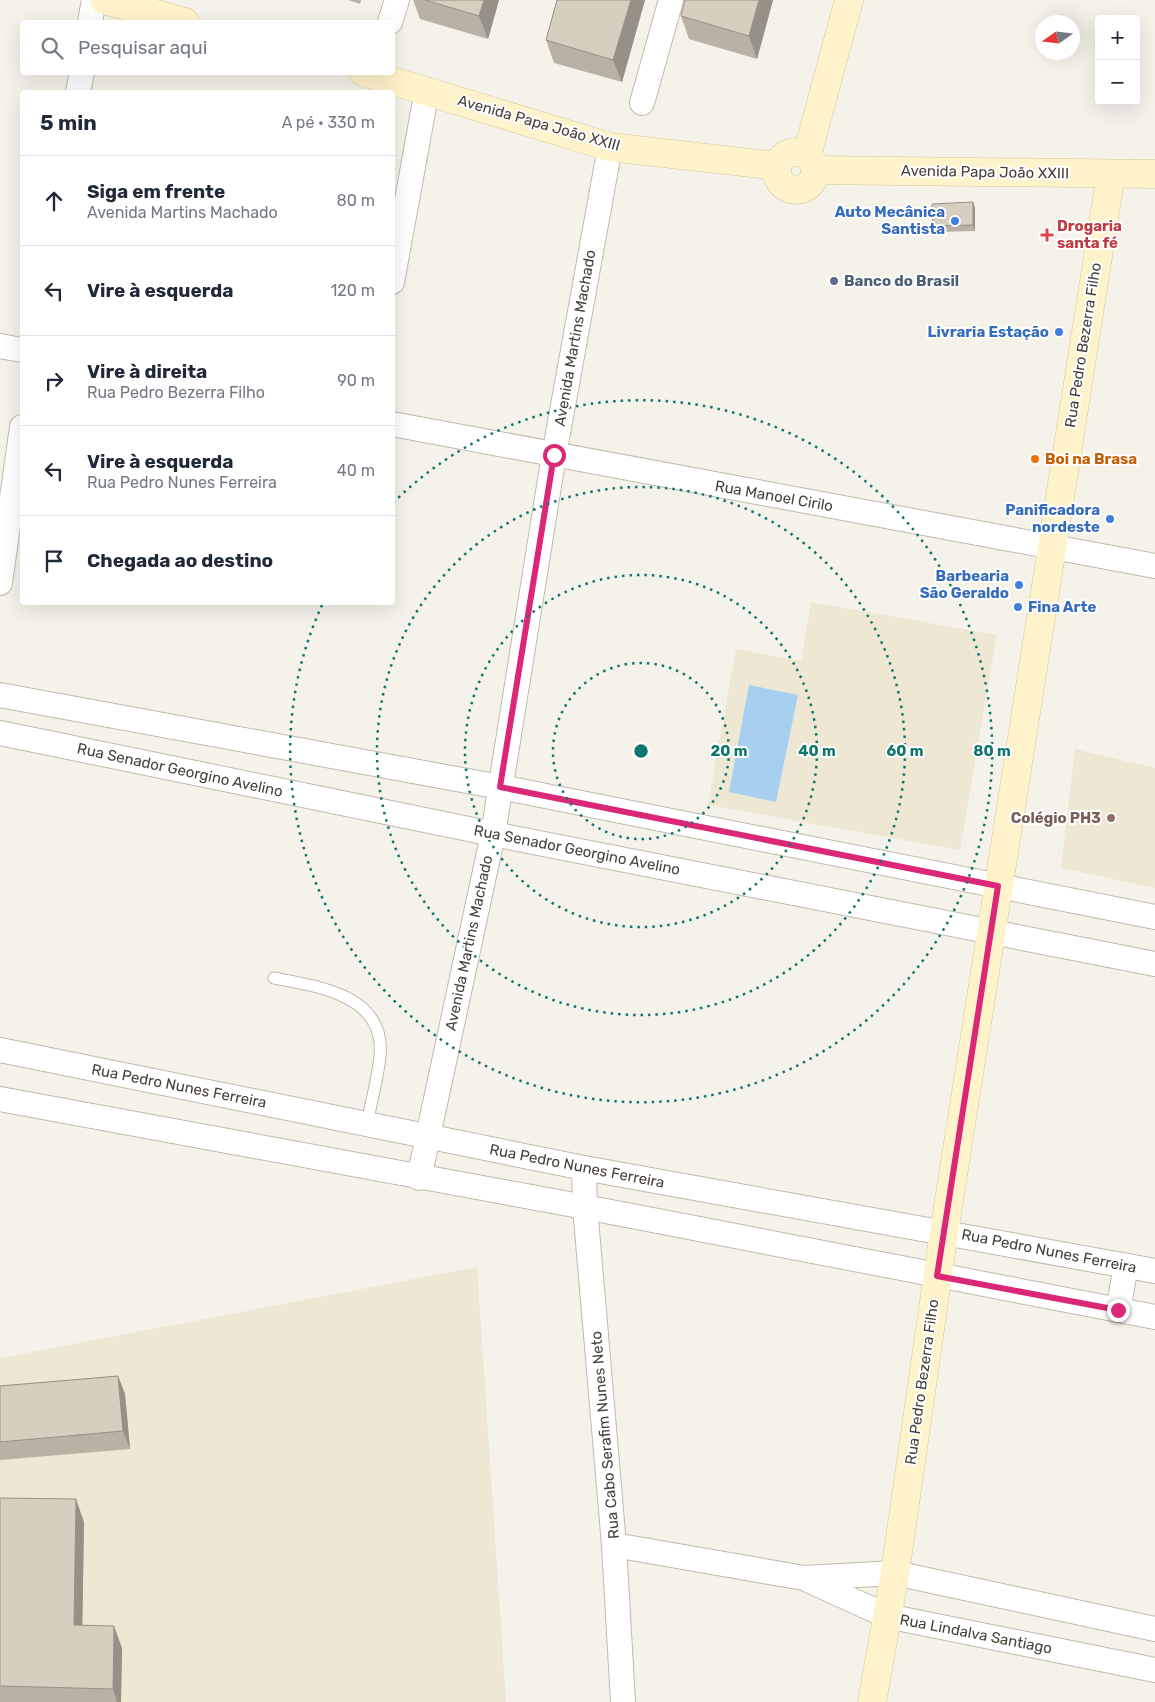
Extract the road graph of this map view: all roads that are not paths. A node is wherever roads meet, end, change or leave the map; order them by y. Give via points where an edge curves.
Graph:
1 (94, 0) edge
2 (104, 0) edge
3 (397, 0) edge
4 (671, 0) edge
5 (849, 0) edge
6 (90, 20) edge
7 (178, 20) edge
8 (391, 20) edge
9 (81, 75) edge
10 (374, 75) edge
11 (78, 90) edge
12 (427, 90) junction
13 (642, 104) dead end
14 (610, 147) junction
15 (811, 163) junction
16 (1110, 174) junction
17 (1155, 174) edge
18 (395, 266) edge
19 (0, 346) edge
20 (20, 350) edge
21 (395, 425) edge
22 (20, 441) edge
23 (554, 455) junction
24 (1051, 546) junction
25 (1155, 566) edge
26 (0, 583) edge
27 (0, 695) edge
28 (0, 733) edge
29 (500, 787) junction
30 (493, 834) junction
31 (998, 886) junction
32 (1155, 917) edge
33 (991, 932) junction
34 (1155, 964) edge
35 (274, 978) dead end
36 (0, 1050) edge
37 (0, 1099) edge
38 (367, 1124) junction
39 (426, 1136) junction
40 (584, 1168) junction
41 (419, 1178) junction
42 (585, 1207) junction
43 (944, 1232) junction
44 (1126, 1266) junction
45 (1155, 1271) edge
46 (937, 1276) junction
47 (1118, 1310) junction
48 (1155, 1317) edge
49 (614, 1545) junction
50 (895, 1573) junction
51 (804, 1578) junction
52 (887, 1616) junction
53 (1155, 1629) edge
54 (1155, 1670) edge
55 (623, 1702) edge
56 (872, 1702) edge

1 - 6 street
2 - 7 main road
3 - 8 street
4 - 13 street
5 - 15 main road
9 - 11 street
10 - 12 main road, Avenida Papa João XXIII
12 - 14 main road, Avenida Papa João XXIII
12 - 18 street
14 - 15 main road, Avenida Papa João XXIII via 777,166 777,175 782,183 789,189 798,190 813,179
14 - 23 street, Avenida Martins Machado
15 - 16 main road, Avenida Papa João XXIII
16 - 17 main road, Avenida Papa João XXIII
16 - 24 main road, Rua Pedro Bezerra Filho
19 - 20 street
21 - 23 street, Rua Manoel Cirilo
22 - 26 street
23 - 24 street, Rua Manoel Cirilo
23 - 29 street, Avenida Martins Machado
24 - 25 street, Rua Manoel Cirilo
24 - 31 main road, Rua Pedro Bezerra Filho
27 - 29 street
28 - 30 street, Rua Senador Georgino Avelino
29 - 30 street, Avenida Martins Machado
29 - 31 street
30 - 33 street, Rua Senador Georgino Avelino
30 - 39 street, Avenida Martins Machado
31 - 32 street
31 - 33 main road, Rua Pedro Bezerra Filho
33 - 34 street, Rua Senador Georgino Avelino
33 - 43 main road, Rua Pedro Bezerra Filho
35 - 38 lane via 325,987 344,995 360,1005 371,1019 378,1036 380,1054
36 - 38 street, Rua Pedro Nunes Ferreira
37 - 41 street
38 - 39 street, Rua Pedro Nunes Ferreira
39 - 40 street, Rua Pedro Nunes Ferreira
39 - 41 street, Avenida Martins Machado
40 - 42 street, Rua Cabo Serafim Nunes Neto
40 - 43 street, Rua Pedro Nunes Ferreira
41 - 42 street
42 - 46 street
42 - 49 street, Rua Cabo Serafim Nunes Neto
43 - 44 street, Rua Pedro Nunes Ferreira
43 - 46 main road, Rua Pedro Bezerra Filho
44 - 45 street, Rua Pedro Nunes Ferreira
44 - 47 street
46 - 47 street
46 - 50 main road, Rua Pedro Bezerra Filho
47 - 48 street
49 - 51 street, Rua Lindalva Santiago
49 - 55 street, Rua Cabo Serafim Nunes Neto
50 - 51 street, Rua Lindalva Santiago
50 - 52 main road, Rua Pedro Bezerra Filho
50 - 53 street, Rua Lindalva Santiago
51 - 52 street, Rua Lindalva Santiago
52 - 54 street, Rua Lindalva Santiago
52 - 56 main road, Rua Pedro Bezerra Filho

